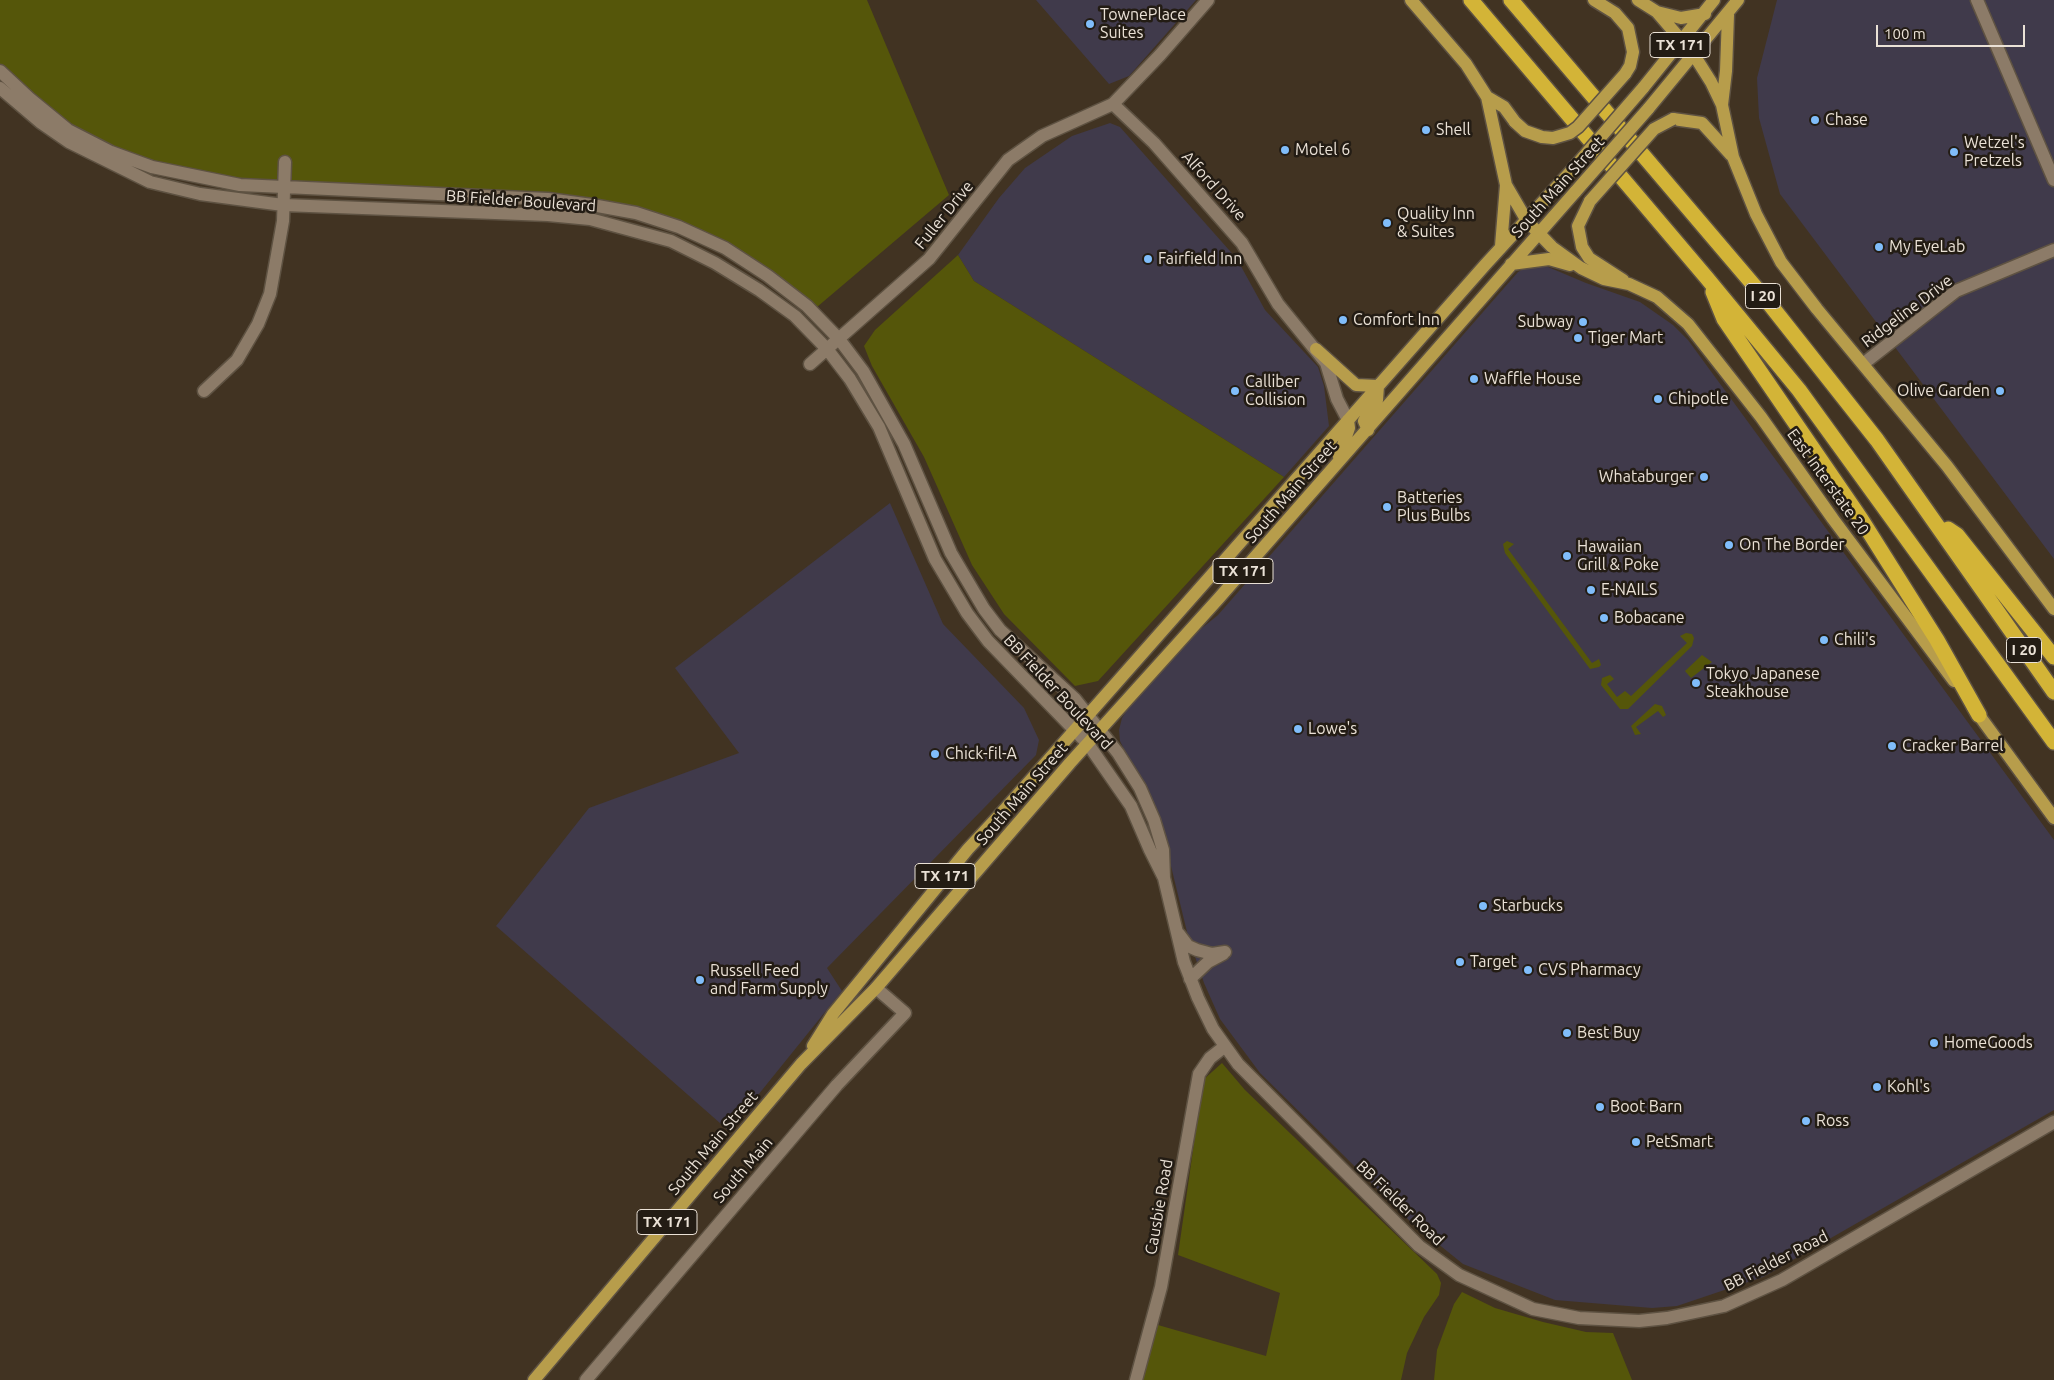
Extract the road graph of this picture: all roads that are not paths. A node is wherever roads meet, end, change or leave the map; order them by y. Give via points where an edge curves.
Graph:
1 (1208, 0) edge
2 (1411, 0) edge
3 (1471, 0) edge
4 (1511, 0) edge
5 (1594, 0) edge
6 (1638, 0) edge
7 (1714, 0) edge
8 (1738, 0) edge
9 (1977, 0) edge
10 (1657, 12) junction
11 (1704, 14) junction
12 (1728, 15) junction
13 (1682, 43) junction
14 (1694, 55) junction
15 (0, 71) edge
16 (0, 88) edge
17 (1487, 97) junction
18 (1113, 104) junction
19 (1722, 105) junction
20 (1732, 157) junction
21 (285, 162) dead end
22 (2054, 180) edge
23 (1506, 185) junction
24 (284, 188) junction
25 (283, 205) junction
26 (1527, 221) junction
27 (1538, 234) junction
28 (1501, 246) junction
29 (2054, 250) edge
30 (1511, 264) junction
31 (1581, 268) junction
32 (1706, 277) junction
33 (1629, 284) junction
34 (839, 339) junction
35 (827, 348) junction
36 (1316, 349) junction
37 (810, 364) dead end
38 (1863, 364) junction
39 (1378, 386) junction
40 (204, 391) dead end
41 (1348, 420) junction
42 (1368, 430) junction
43 (1337, 464) junction
44 (1934, 518) junction
45 (2054, 609) edge
46 (2054, 657) edge
47 (2054, 692) edge
48 (1088, 714) junction
49 (1979, 715) junction
50 (1101, 729) junction
51 (1075, 730) junction
52 (2054, 742) edge
53 (1088, 744) junction
54 (2054, 818) edge
55 (1164, 878) junction
56 (1175, 924) junction
57 (1190, 979) junction
58 (876, 988) junction
59 (1224, 1047) junction
60 (800, 1064) junction
61 (2054, 1122) edge
62 (534, 1380) edge
63 (586, 1380) edge
64 (1136, 1380) edge

1 - 18 street
2 - 17 main road via 1466,64
3 - 32 highway, I 20
4 - 44 highway, I 20 via 1768,302
5 - 17 main road, bridge via 1615,13 1628,28 1634,52 1624,74 1578,126 1570,133 1553,138 1542,137 1525,131 1504,107
6 - 10 main road
7 - 11 main road, South Main Street / TX 171
8 - 12 main road, South Main Street / TX 171
9 - 22 street
10 - 11 main road via 1681,18
10 - 13 main road
11 - 13 main road, South Main Street / TX 171
12 - 14 main road, South Main Street / TX 171
12 - 19 main road
13 - 14 main road
13 - 26 main road, South Main Street / TX 171, bridge
14 - 19 main road
14 - 27 main road, South Main Street / TX 171, bridge
15 - 24 street, BB Fielder Boulevard via 68,130 111,152 152,167 240,185
16 - 25 street, BB Fielder Boulevard via 69,142 150,182 200,194
17 - 23 main road
18 - 34 street, Fuller Drive via 1042,136 1008,160 930,259
18 - 36 street, Alford Drive via 1154,143 1242,243 1278,304
19 - 20 main road
20 - 33 main road, bridge via 1702,124 1674,119 1654,129 1590,201 1578,226 1582,247 1589,258
20 - 38 main road via 1781,262
21 - 24 street
23 - 26 main road, East Interstate 20
23 - 28 main road
24 - 25 street
24 - 34 street, BB Fielder Boulevard via 548,199 636,213 679,227 725,248 807,306
25 - 35 street, BB Fielder Boulevard via 548,216 590,219 630,229 671,242 715,263 794,316
25 - 40 street via 270,294 258,324 237,360
26 - 27 main road, East Interstate 20
26 - 28 main road, South Main Street / TX 171
27 - 30 main road, South Main Street / TX 171
27 - 31 main road, East Interstate 20
28 - 39 main road, South Main Street / TX 171
29 - 38 street, Ridgeline Drive via 1956,291
30 - 31 main road via 1549,259
30 - 42 main road, South Main Street / TX 171
31 - 33 main road, East Interstate 20 via 1604,279
32 - 49 highway via 1724,319 1861,519 1937,640
32 - 52 highway, I 20 via 1799,390
33 - 49 main road, East Interstate 20 via 1657,297 1688,324 1761,417
34 - 35 street, Fuller Drive
34 - 48 street, BB Fielder Boulevard via 863,371 893,422 951,553 970,588 1000,630
35 - 37 street, Fuller Drive
35 - 51 street, BB Fielder Boulevard via 868,406 935,559 967,613 988,640
36 - 39 main road via 1356,386
36 - 41 street, Alford Drive via 1326,363 1337,399
38 - 45 main road via 1948,466
39 - 41 main road, South Main Street / TX 171
39 - 42 main road via 1377,400 1364,421
41 - 43 main road via 1349,428
41 - 48 main road, South Main Street / TX 171
42 - 43 main road, South Main Street / TX 171
43 - 50 main road, South Main Street / TX 171
44 - 46 highway via 1957,535
44 - 47 highway, I 20
48 - 50 street, BB Fielder Boulevard
48 - 51 main road, South Main Street / TX 171
49 - 54 main road, East Interstate 20
50 - 53 main road, South Main Street / TX 171
50 - 55 street, BB Fielder Boulevard via 1140,788 1154,820 1163,850
51 - 53 street, BB Fielder Boulevard
51 - 60 main road, South Main Street / TX 171 via 968,849 833,1014
53 - 55 street, BB Fielder Boulevard via 1132,806
53 - 58 main road, South Main Street / TX 171
55 - 56 street, BB Fielder Road
56 - 57 street, BB Fielder Road
56 - 57 street via 1188,946 1205,952 1225,952
57 - 59 street, BB Fielder Road
58 - 60 main road, South Main Street / TX 171
58 - 63 street, South Main via 904,1013 837,1085
59 - 61 street, BB Fielder Road via 1419,1246 1440,1262 1479,1286 1533,1309 1608,1321 1697,1313 1754,1294
59 - 64 street, Causbie Road via 1210,1058 1199,1074 1161,1287
60 - 62 main road, South Main Street / TX 171

